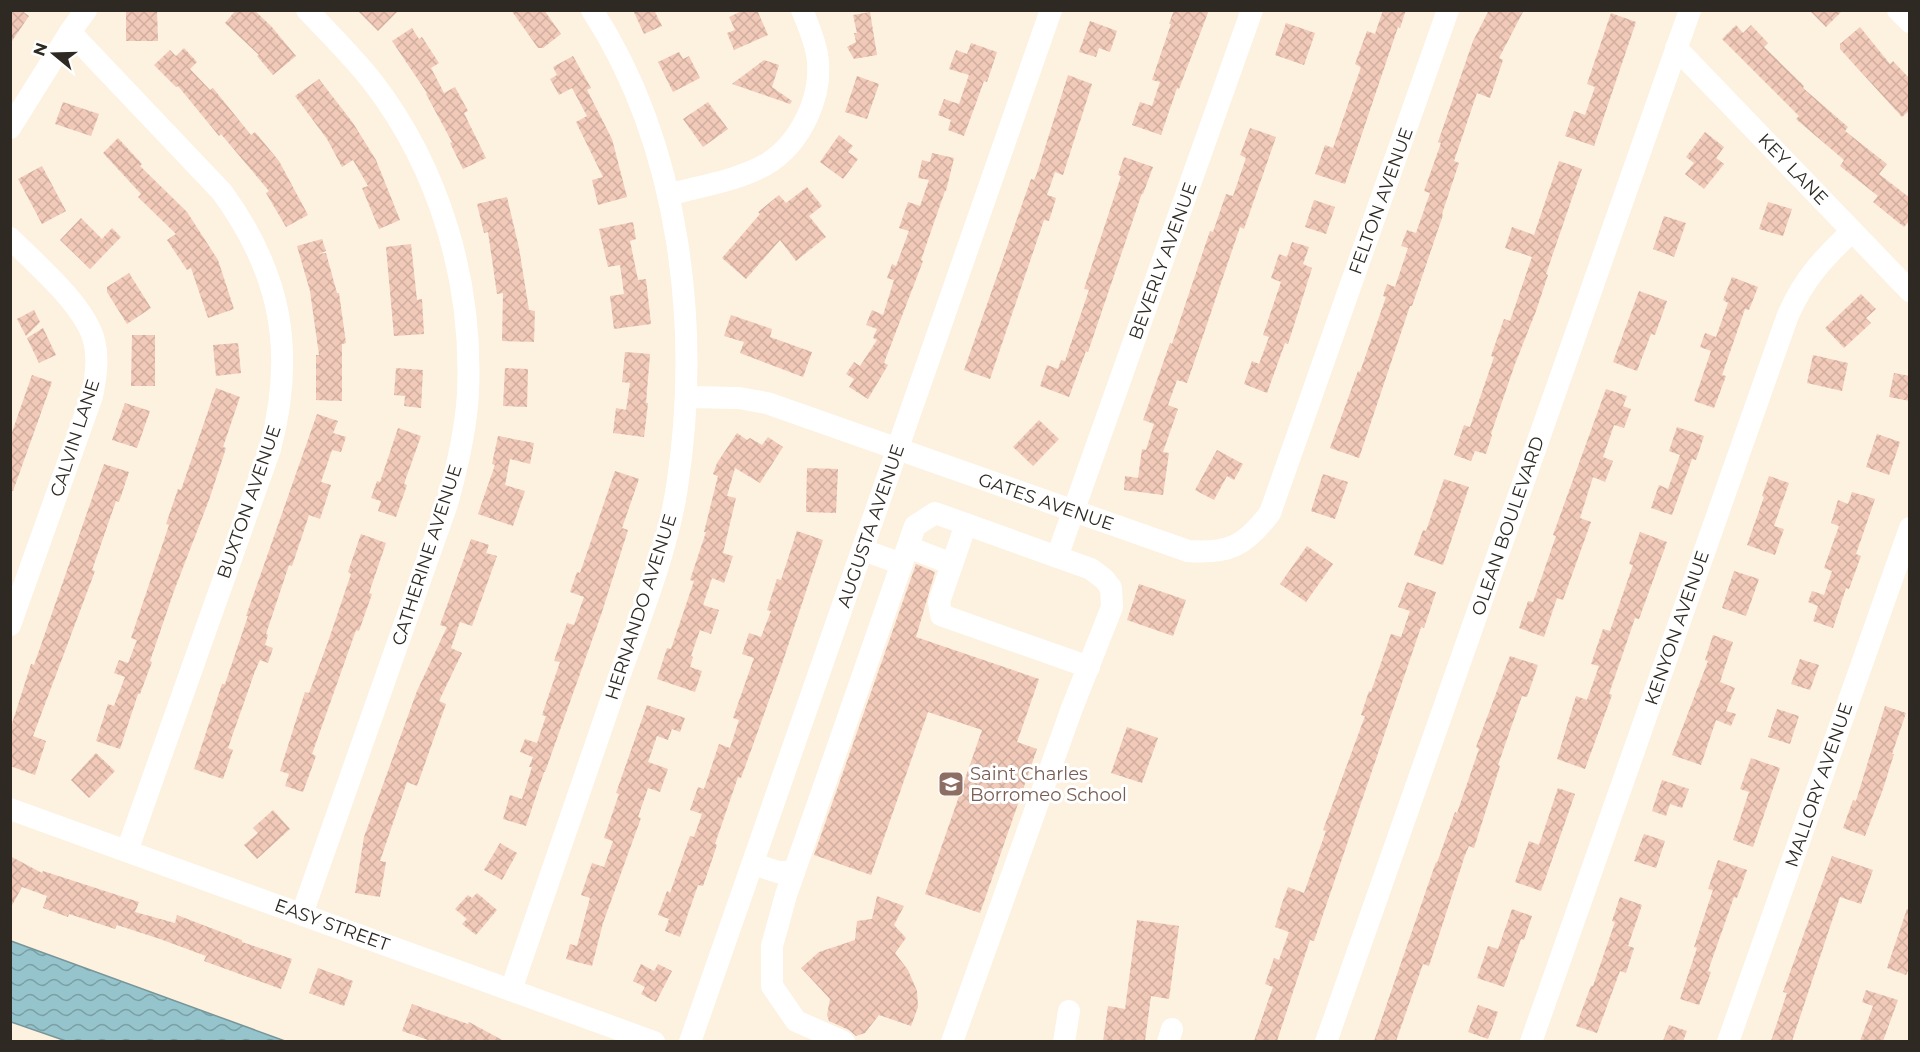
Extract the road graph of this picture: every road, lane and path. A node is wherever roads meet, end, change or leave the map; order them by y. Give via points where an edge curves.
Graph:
1 (86, 10) edge
2 (307, 10) edge
3 (592, 10) edge
4 (802, 10) edge
5 (1051, 10) edge
6 (1251, 10) edge
7 (1448, 10) edge
8 (1690, 10) edge
9 (1898, 10) edge
10 (1910, 22) edge
11 (70, 32) junction
12 (1676, 48) junction
13 (10, 128) edge
14 (668, 195) junction
15 (1852, 231) junction
16 (10, 238) edge
17 (1910, 291) edge
18 (1313, 391) joint
19 (687, 398) junction
20 (898, 450) junction
21 (1074, 512) junction
22 (966, 524) junction
23 (1910, 528) edge
24 (863, 550) junction
25 (905, 556) junction
26 (1057, 557) junction
27 (952, 564) junction
28 (10, 625) edge
29 (1089, 666) junction
30 (10, 809) edge
31 (127, 851) junction
32 (753, 864) junction
33 (794, 872) junction
34 (302, 914) junction
35 (511, 990) junction
36 (1069, 1011) dead end
37 (654, 1041) edge
38 (690, 1041) edge
39 (844, 1041) edge
40 (952, 1041) edge
41 (1064, 1041) edge
42 (1326, 1041) edge
43 (1531, 1041) edge
44 (1728, 1041) edge

1 - 11 street
2 - 34 street, CATHERINE AVENUE via 372,82 423,165 456,256 468,353 461,449 447,504
3 - 14 street, HERNANDO AVENUE via 644,114
4 - 14 street via 817,55 817,84 808,114 791,142 766,164 740,176
5 - 20 street, AUGUSTA AVENUE
6 - 21 street, BEVERLY AVENUE
7 - 18 street, FELTON AVENUE
8 - 12 street, OLEAN BOULEVARD
9 - 10 street
11 - 13 street
11 - 31 street, BUXTON AVENUE via 236,211 268,276 282,348 281,396 270,449
12 - 15 street, KEY LANE
12 - 42 street, OLEAN BOULEVARD
14 - 19 street, HERNANDO AVENUE via 683,296
15 - 17 street, KEY LANE
15 - 43 street, KENYON AVENUE via 1810,274 1788,315
16 - 28 street, CALVIN LANE via 79,310 93,337 97,367 92,396
18 - 21 street, GATES AVENUE via 1270,513 1254,534 1233,547 1211,553 1188,551
19 - 20 street, GATES AVENUE via 739,398 767,403
19 - 35 street, HERNANDO AVENUE via 677,489 655,575
20 - 21 street, GATES AVENUE
20 - 24 street, AUGUSTA AVENUE
21 - 26 street, BEVERLY AVENUE
22 - 25 street via 935,513 915,526
22 - 26 street
22 - 27 street
23 - 44 street, MALLORY AVENUE
24 - 25 street
24 - 32 street, AUGUSTA AVENUE
25 - 27 street
25 - 33 street
26 - 29 street via 1091,569 1111,588 1112,607
27 - 29 street via 939,602 941,615
29 - 40 street
30 - 31 street, EASY STREET
31 - 34 street, EASY STREET
32 - 33 street via 778,872
32 - 38 street, AUGUSTA AVENUE
33 - 39 street via 772,946 772,986 796,1021
34 - 35 street, EASY STREET
35 - 37 street, EASY STREET
36 - 41 street

